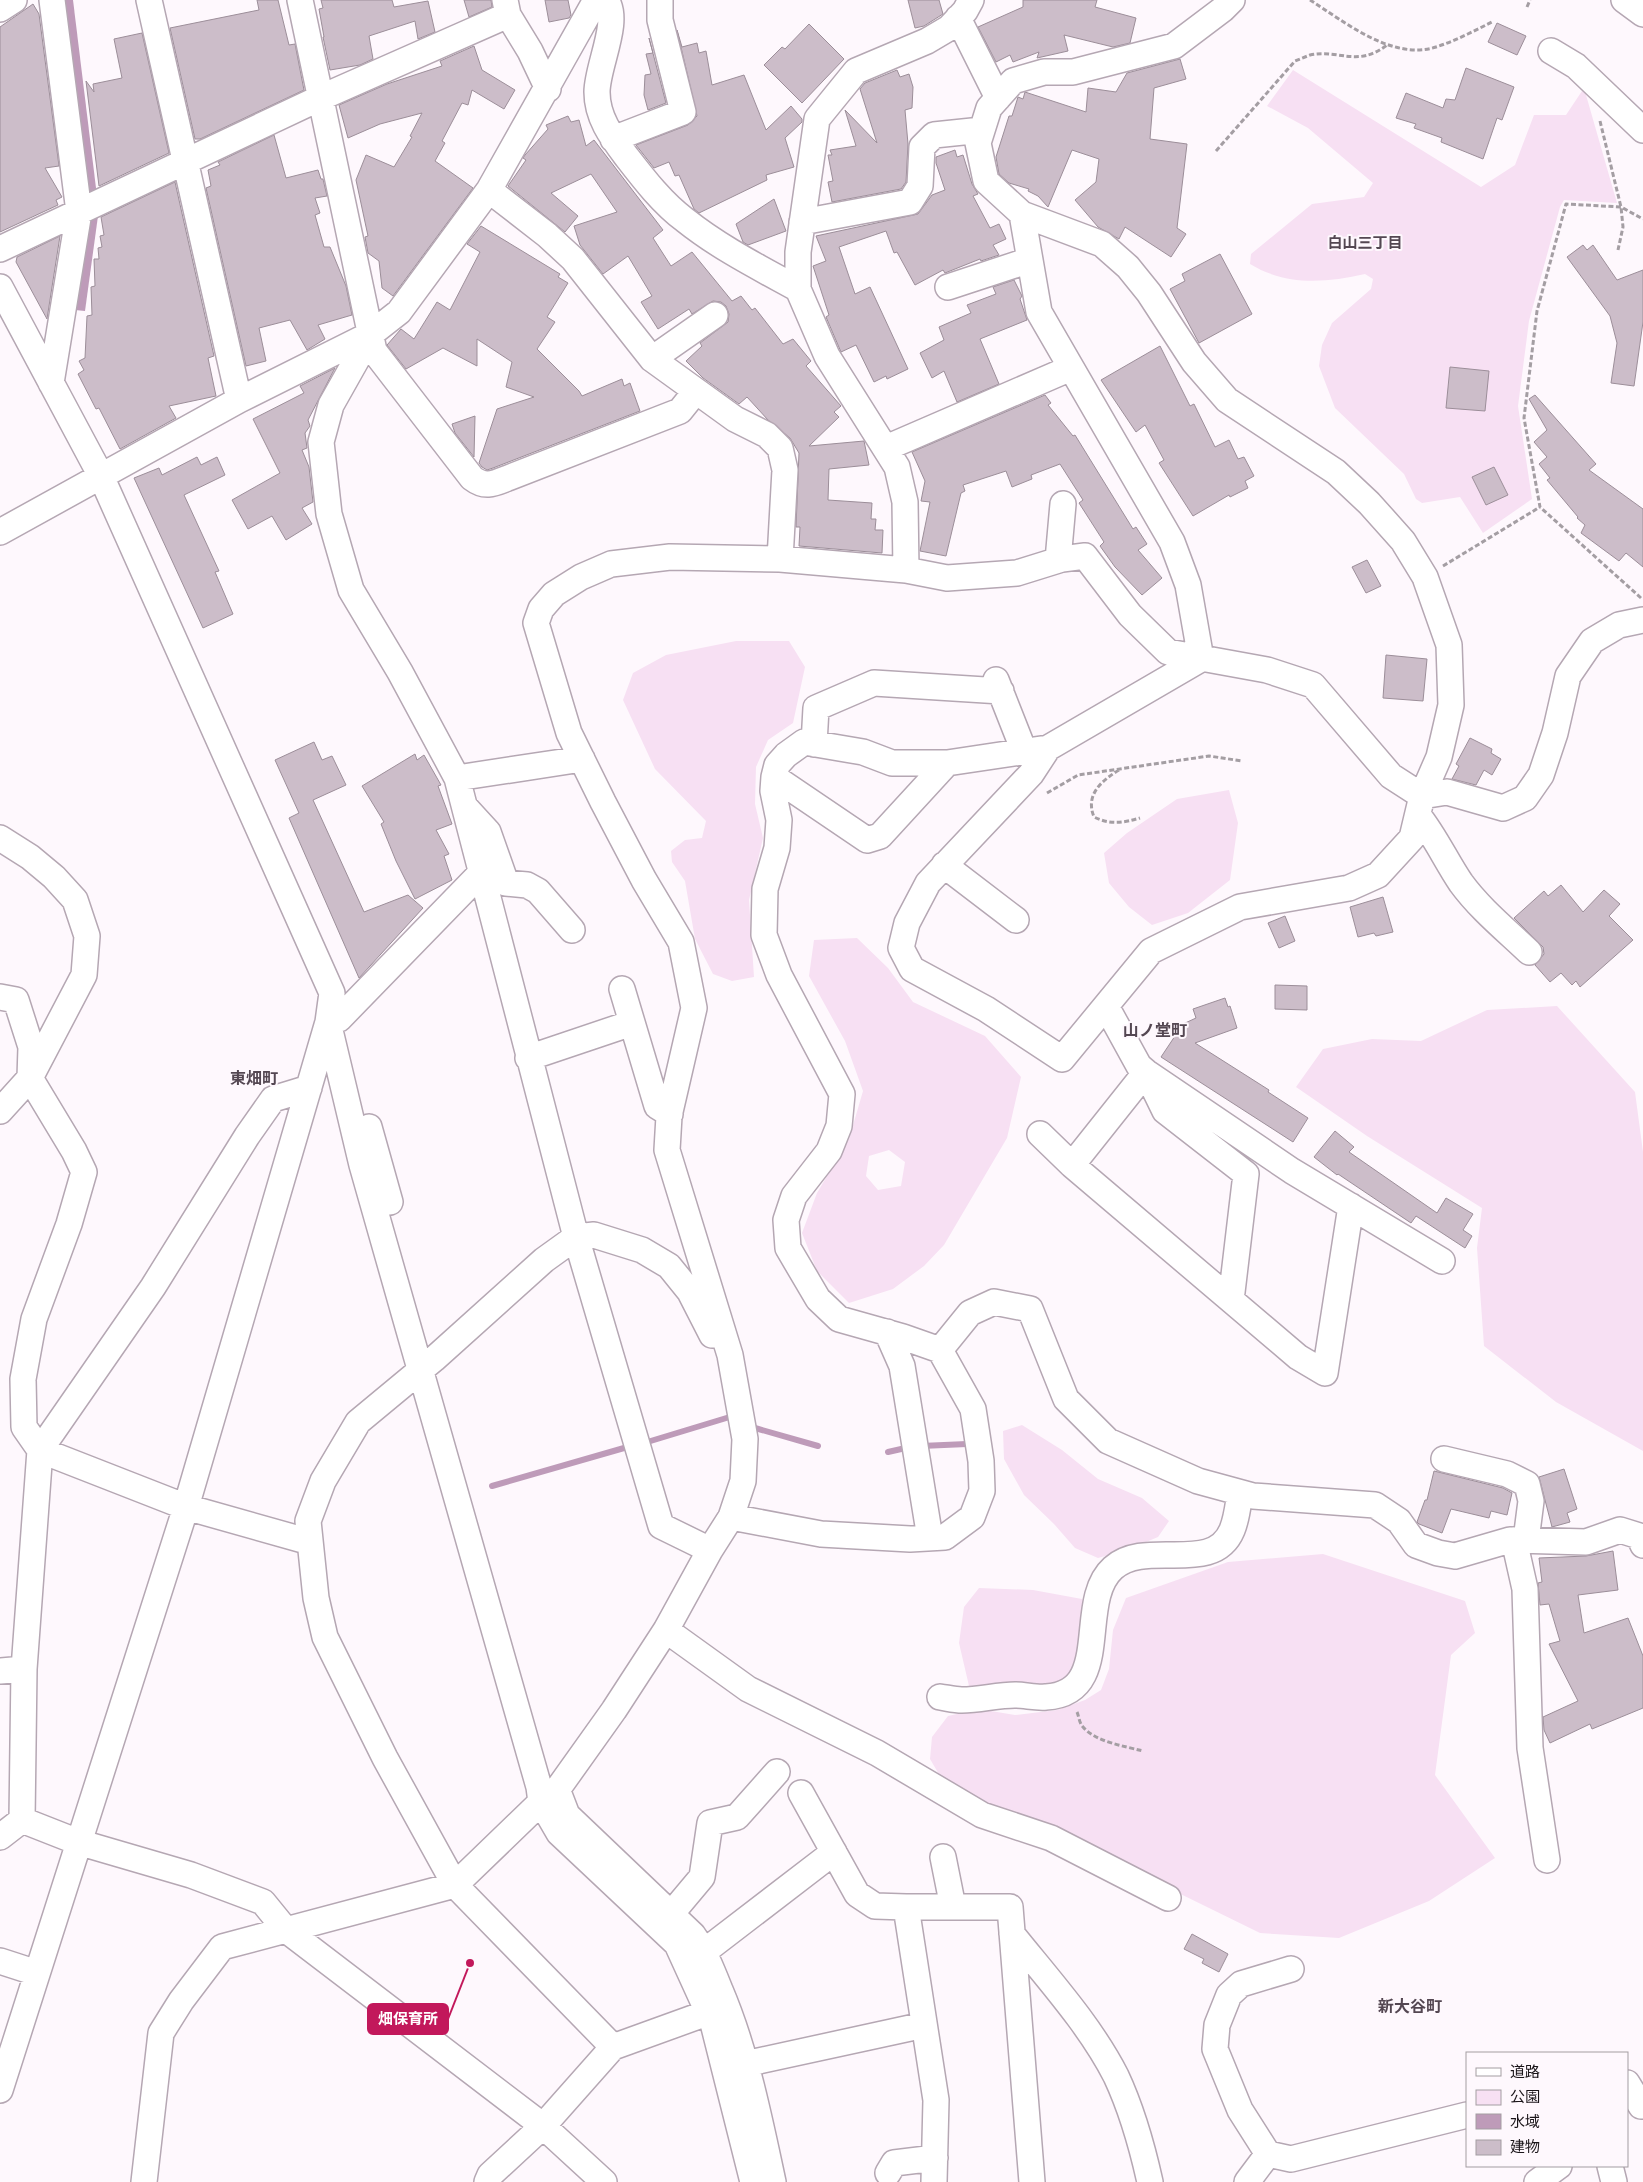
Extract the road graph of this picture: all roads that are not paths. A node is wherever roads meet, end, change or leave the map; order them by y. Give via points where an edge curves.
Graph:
1 (14, 0) edge
2 (52, 0) edge
3 (149, 0) edge
4 (300, 0) edge
5 (596, 0) edge
6 (606, 0) edge
7 (660, 0) edge
8 (1232, 0) edge
9 (1624, 0) edge
10 (506, 7) edge
11 (0, 9) edge
12 (965, 9) edge
13 (1643, 14) edge
14 (1551, 51) dead end
15 (548, 89) junction
16 (320, 98) junction
17 (998, 98) junction
18 (982, 130) junction
19 (1643, 130) edge
20 (613, 139) junction
21 (185, 162) junction
22 (489, 190) junction
23 (79, 212) junction
24 (1022, 214) junction
25 (802, 222) junction
26 (0, 249) edge
27 (1030, 260) junction
28 (0, 287) edge
29 (948, 287) dead end
30 (798, 289) junction
31 (715, 315) dead end
32 (371, 334) junction
33 (652, 359) junction
34 (1071, 368) junction
35 (51, 383) junction
36 (696, 391) junction
37 (239, 400) junction
38 (886, 448) junction
39 (101, 476) junction
40 (1063, 504) dead end
41 (0, 532) edge
42 (780, 559) junction
43 (1058, 560) junction
44 (906, 570) junction
45 (1643, 620) edge
46 (1201, 659) junction
47 (814, 744) junction
48 (1048, 748) junction
49 (1024, 751) junction
50 (582, 759) junction
51 (947, 763) junction
52 (457, 778) junction
53 (774, 778) junction
54 (463, 805) junction
55 (1420, 806) junction
56 (0, 838) edge
57 (944, 865) junction
58 (480, 874) junction
59 (1016, 920) dead end
60 (572, 930) dead end
61 (1529, 952) dead end
62 (622, 989) dead end
63 (0, 997) edge
64 (1106, 1006) junction
65 (334, 1020) junction
66 (632, 1023) junction
67 (528, 1058) junction
68 (1146, 1072) junction
69 (30, 1078) junction
70 (308, 1088) junction
71 (0, 1111) edge
72 (670, 1114) junction
73 (1040, 1134) dead end
74 (1072, 1165) junction
75 (1350, 1206) junction
76 (576, 1237) junction
77 (1442, 1261) dead end
78 (1232, 1292) dead end
79 (887, 1332) junction
80 (940, 1350) junction
81 (730, 1355) junction
82 (427, 1365) junction
83 (40, 1450) junction
84 (1444, 1459) dead end
85 (1240, 1493) junction
86 (186, 1507) junction
87 (731, 1517) junction
88 (930, 1538) junction
89 (1520, 1540) junction
90 (310, 1542) junction
91 (1643, 1545) edge
92 (710, 1550) junction
93 (666, 1630) junction
94 (24, 1669) junction
95 (0, 1671) edge
96 (940, 1696) dead end
97 (777, 1772) dead end
98 (801, 1793) dead end
99 (549, 1796) junction
100 (22, 1820) junction
101 (0, 1837) edge
102 (78, 1842) junction
103 (834, 1852) junction
104 (943, 1857) dead end
105 (1547, 1860) dead end
106 (455, 1885) junction
107 (1168, 1898) dead end
108 (906, 1907) junction
109 (953, 1907) junction
110 (671, 1914) junction
111 (285, 1929) junction
112 (1012, 1934) junction
113 (704, 1951) junction
114 (0, 1961) edge
115 (1291, 1969) dead end
116 (37, 1973) junction
117 (706, 2013) junction
118 (924, 2025) junction
119 (613, 2047) junction
120 (745, 2064) junction
121 (1628, 2086) edge
122 (0, 2090) edge
123 (1637, 2109) edge
124 (1466, 2115) edge
125 (543, 2126) junction
126 (1268, 2154) junction
127 (1558, 2167) edge
128 (1610, 2167) edge
129 (934, 2170) edge
130 (888, 2173) dead end
131 (144, 2182) edge
132 (487, 2182) edge
133 (604, 2182) edge
134 (753, 2182) edge
135 (773, 2182) edge
136 (1032, 2182) edge
137 (1150, 2182) edge
138 (1247, 2182) edge
139 (1537, 2182) edge
140 (1614, 2182) edge

1 - 11 street
2 - 23 street
3 - 21 street
4 - 16 street
5 - 15 street
6 - 20 street via 611,7 610,29 597,91 600,115
7 - 20 street via 660,20 683,112
8 - 17 street via 1174,46 1074,72 1036,74 1013,81
9 - 13 street
10 - 15 street
10 - 16 street
12 - 17 street
12 - 25 street via 949,28 927,41 856,71 817,119
14 - 19 street via 1576,66
15 - 22 street
16 - 21 street
16 - 32 street
17 - 18 street via 990,108
18 - 24 street via 978,144 986,181
18 - 25 street via 934,135 922,147 920,186 910,202
20 - 30 street via 643,179 684,220 735,255
21 - 23 street
21 - 37 street
22 - 32 street via 399,312
22 - 33 street via 573,259
23 - 26 street
23 - 35 street
24 - 27 street
24 - 55 street via 1102,244 1128,267 1149,293 1194,362 1227,400 1336,472 1403,541 1426,577 1449,645 1451,706 1439,757
25 - 30 street
27 - 29 street
27 - 34 street via 1039,312
28 - 35 street
30 - 38 street via 827,356
31 - 33 street
32 - 36 street via 374,351 464,470 480,484 499,482 680,411
32 - 37 street
32 - 52 street via 331,405 321,442 329,514 351,590
33 - 36 street
34 - 38 street
34 - 46 street via 1172,542 1188,586
35 - 39 street
36 - 42 street via 735,419 767,435 780,448 785,470
37 - 39 street
38 - 44 street via 897,467 905,502
39 - 41 street
39 - 65 street via 332,992
40 - 43 street
42 - 44 street
42 - 50 street via 670,557 611,564 554,594 541,609 536,623 569,733
43 - 44 street via 1018,573 947,578
43 - 46 street via 1085,556 1130,615 1168,652
45 - 55 street via 1619,624 1592,641 1568,676 1544,766 1525,798 1502,808 1447,792
46 - 48 street
46 - 55 street via 1266,670 1314,685
47 - 49 street via 816,708 874,684 998,685
47 - 51 street via 863,752 892,763
47 - 53 street via 804,742 786,755 777,765
48 - 49 street
48 - 57 street via 1015,792
49 - 51 street
50 - 52 street
50 - 72 street via 644,880 681,942 694,1008
51 - 53 street via 880,836 868,840
52 - 54 street
53 - 79 street via 773,791 779,820 777,848 765,889 764,935 779,975 842,1094 839,1126 829,1151 794,1196 786,1220 788,1248 818,1300 839,1319
54 - 58 street
54 - 60 street via 488,832 506,883 527,885 538,891
55 - 61 street via 1428,827 1462,884
55 - 64 street via 1412,838 1378,875 1348,888 1240,907 1151,951
56 - 69 street via 48,872 75,900 87,936 84,975
57 - 59 street
57 - 64 street via 928,883 908,923 901,948 912,969 986,1009 1062,1058
58 - 65 street
58 - 67 street
62 - 66 street
63 - 69 street via 16,1000 32,1047
64 - 68 street via 1139,1066
65 - 70 street
65 - 82 street
66 - 67 street
66 - 72 street via 657,1106
67 - 76 street
68 - 74 street
68 - 75 street via 1292,1171
68 - 78 street via 1165,1111 1246,1174
69 - 71 street
69 - 83 street via 84,1172 69,1224 34,1319 23,1379 24,1427
70 - 83 street via 273,1100 153,1287
70 - 86 street
72 - 81 street via 667,1150
73 - 74 street
74 - 75 street via 1298,1357 1325,1373
75 - 77 street
76 - 81 street via 594,1235 642,1250 669,1266 690,1292 714,1339
76 - 82 street via 544,1260
76 - 92 street via 661,1526
79 - 80 street
79 - 88 street via 902,1366
80 - 85 street via 970,1313 994,1302 1030,1310 1066,1399 1108,1441 1198,1481
80 - 88 street via 973,1409 982,1491 972,1517 945,1537
81 - 87 street via 745,1439 743,1481
82 - 90 street via 358,1422 323,1481 308,1522
82 - 99 street via 539,1787
83 - 86 street
83 - 94 street
84 - 89 street via 1507,1474 1527,1484 1532,1502
85 - 89 street via 1375,1505 1399,1521 1416,1545 1455,1556
85 - 96 street via 1232,1531 1218,1549 1206,1554 1144,1554 1121,1561 1111,1569 1099,1589 1084,1674 1072,1690 1046,1698 990,1696 962,1700
86 - 90 street
86 - 102 street
87 - 88 street via 821,1534
87 - 92 street
89 - 91 street via 1586,1542 1620,1530 1640,1536
89 - 105 street via 1526,1589 1530,1748
90 - 106 street via 316,1598 325,1637
92 - 93 street
93 - 99 street via 614,1710
93 - 107 street via 748,1689 877,1753 982,1815 1051,1838
94 - 95 street
94 - 100 street
97 - 110 street via 737,1817 710,1823 702,1877
98 - 103 street
99 - 106 street
99 - 110 street
99 - 117 street via 559,1833 677,1944
100 - 101 street
100 - 102 street
102 - 111 street via 191,1875 263,1902
102 - 116 street
103 - 108 street via 858,1894 875,1906
103 - 113 street
104 - 109 street
106 - 111 street
106 - 119 street
108 - 109 street
108 - 118 street
109 - 112 street via 1010,1907
110 - 113 street
111 - 125 street
111 - 131 street via 222,1947 181,2001 162,2033
112 - 136 street
112 - 137 street via 1086,2028 1116,2076 1142,2141
113 - 120 street via 733,2020
114 - 116 street
115 - 126 street via 1241,1984 1229,1995 1217,2025 1215,2049 1240,2110
116 - 122 street
117 - 119 street
117 - 134 street via 713,2023
118 - 120 street
118 - 129 street via 936,2100
119 - 125 street
120 - 135 street
121 - 123 street
124 - 126 street via 1291,2159
125 - 132 street via 490,2175
125 - 133 street
126 - 138 street
127 - 139 street
128 - 140 street
129 - 130 street via 894,2163

